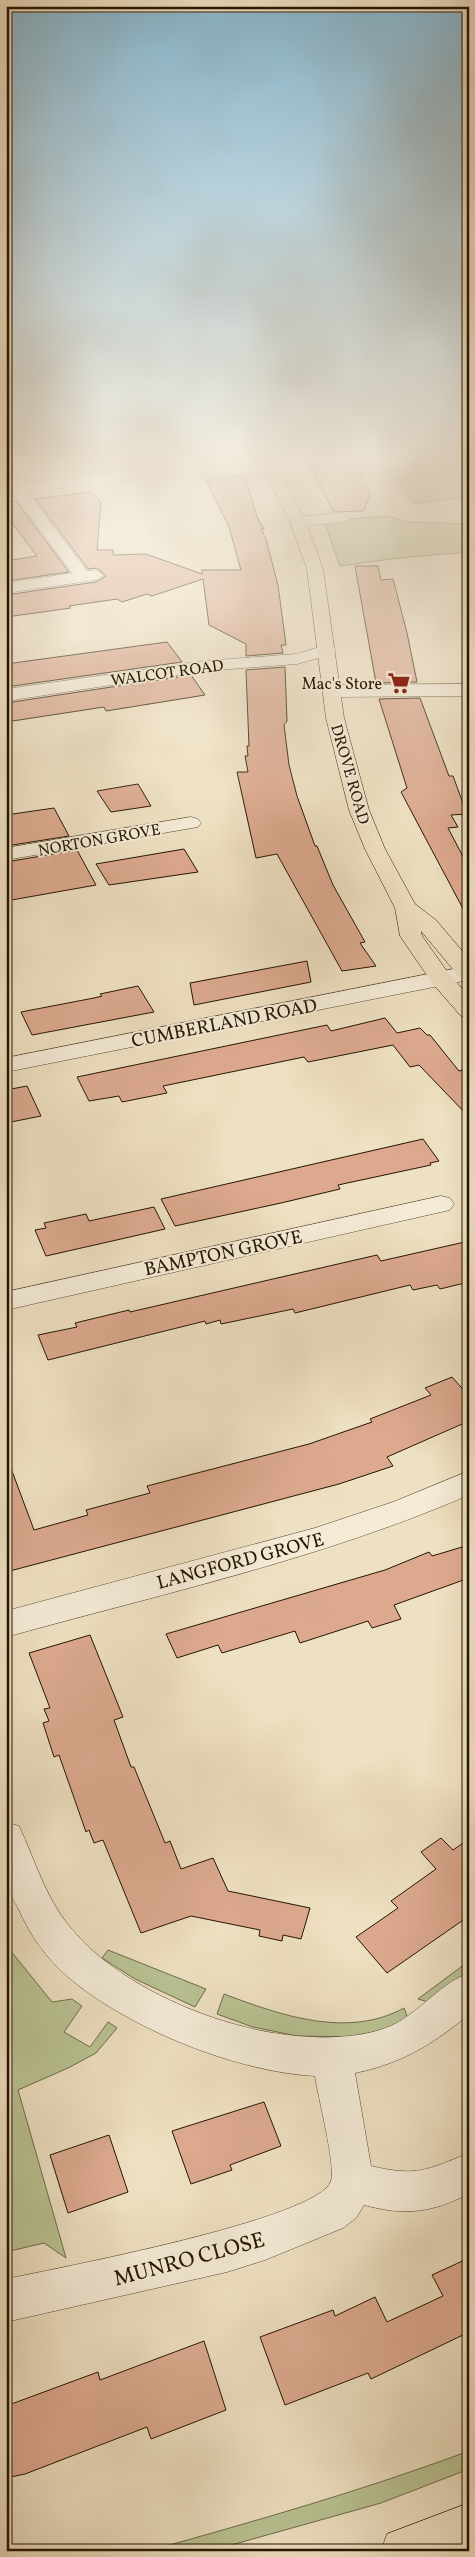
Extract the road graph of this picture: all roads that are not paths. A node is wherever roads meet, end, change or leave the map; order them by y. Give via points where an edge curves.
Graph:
1 (46, 582) edge
2 (317, 582) edge
3 (6, 588) edge
4 (326, 650) junction
5 (332, 690) junction
6 (469, 690) edge
7 (6, 695) edge
8 (191, 823) dead end
9 (6, 854) edge
10 (406, 908) junction
11 (467, 968) edge
12 (441, 979) junction
13 (469, 1012) edge
14 (6, 1065) edge
15 (440, 1204) dead end
16 (6, 1301) edge
17 (469, 1482) edge
18 (6, 1624) edge
19 (6, 1837) edge
20 (469, 1990) edge
21 (333, 2057) junction
22 (469, 2173) edge
23 (352, 2181) junction
24 (6, 2301) edge
25 (469, 2526) edge
26 (404, 2551) edge

1 - 3 street
2 - 4 main road, DROVE ROAD
4 - 5 main road, DROVE ROAD
4 - 7 street, WALCOT ROAD via 305,658 204,666
5 - 6 street
5 - 10 main road, DROVE ROAD via 340,746 359,810
8 - 9 street, NORTON GROVE
10 - 11 main road, DROVE ROAD via 428,925
10 - 12 main road, DROVE ROAD via 411,936
11 - 12 street, CUMBERLAND ROAD
12 - 13 main road, DROVE ROAD
12 - 14 street, CUMBERLAND ROAD
15 - 16 street, BAMPTON GROVE
17 - 18 street, LANGFORD GROVE via 404,1510 319,1539
19 - 21 street via 44,1923 72,1957 91,1973 145,2007 208,2032 307,2057
20 - 21 street via 424,2028 404,2039 382,2048
21 - 23 street
22 - 23 street via 422,2191 397,2192
23 - 24 street, MUNRO CLOSE via 341,2203 328,2212 265,2239 227,2251
25 - 26 main road

